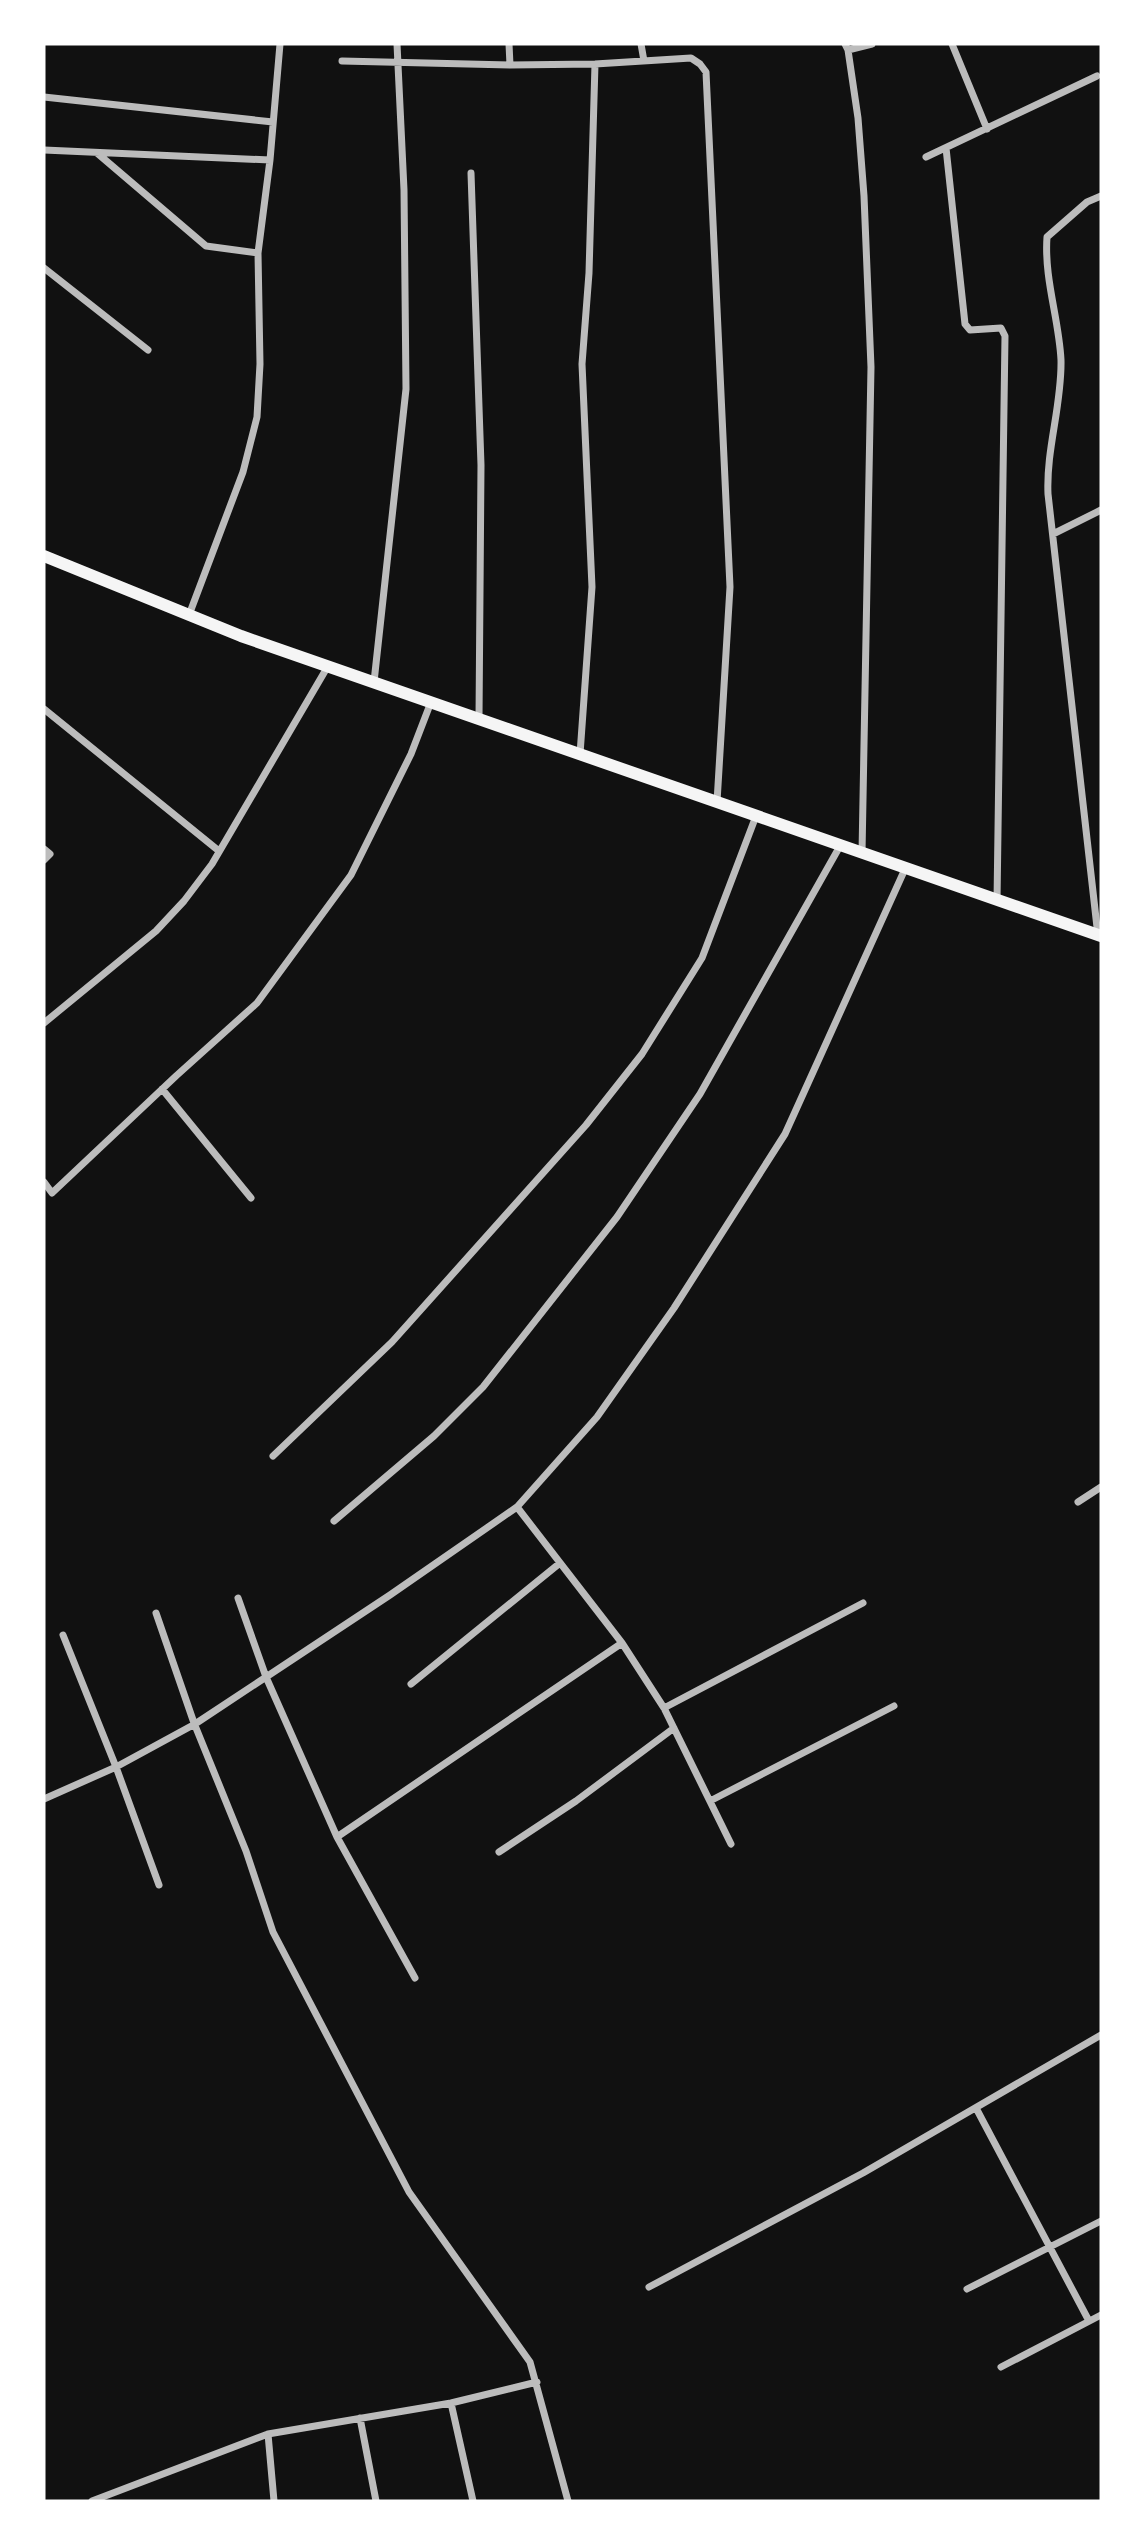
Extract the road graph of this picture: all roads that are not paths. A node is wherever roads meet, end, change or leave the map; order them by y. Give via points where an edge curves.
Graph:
1 (280, 44) edge
2 (397, 44) edge
3 (509, 44) edge
4 (641, 44) edge
5 (872, 44) edge
6 (952, 44) edge
7 (846, 47) edge
8 (342, 61) dead end
9 (398, 61) junction
10 (644, 61) junction
11 (594, 64) junction
12 (510, 65) junction
13 (1097, 76) dead end
14 (44, 97) edge
15 (273, 122) junction
16 (987, 129) junction
17 (946, 148) junction
18 (44, 150) edge
19 (97, 152) junction
20 (926, 157) dead end
21 (271, 160) junction
22 (471, 173) dead end
23 (1101, 196) edge
24 (258, 253) junction
25 (44, 268) edge
26 (148, 350) dead end
27 (1101, 510) edge
28 (1053, 534) junction
29 (44, 556) edge
30 (189, 615) junction
31 (329, 666) junction
32 (374, 682) junction
33 (431, 702) junction
34 (44, 709) edge
35 (479, 719) junction
36 (580, 754) junction
37 (717, 802) junction
38 (756, 816) junction
39 (841, 846) junction
40 (44, 849) edge
41 (219, 851) junction
42 (862, 854) junction
43 (44, 860) edge
44 (905, 869) junction
45 (998, 901) junction
46 (1100, 937) edge
47 (44, 1023) edge
48 (162, 1089) junction
49 (44, 1182) edge
50 (251, 1198) dead end
51 (273, 1456) dead end
52 (1101, 1487) edge
53 (1079, 1502) dead end
54 (516, 1507) junction
55 (334, 1521) dead end
56 (560, 1563) junction
57 (238, 1598) dead end
58 (863, 1603) dead end
59 (156, 1613) dead end
60 (63, 1635) dead end
61 (622, 1643) junction
62 (266, 1677) junction
63 (411, 1684) dead end
64 (894, 1706) dead end
65 (664, 1708) junction
66 (195, 1724) junction
67 (674, 1728) junction
68 (116, 1767) junction
69 (44, 1799) edge
70 (710, 1801) junction
71 (337, 1837) junction
72 (731, 1844) dead end
73 (499, 1852) dead end
74 (159, 1885) dead end
75 (415, 1978) dead end
76 (1101, 2035) edge
77 (976, 2108) junction
78 (1101, 2221) edge
79 (1051, 2247) junction
80 (649, 2287) dead end
81 (967, 2289) dead end
82 (1101, 2315) edge
83 (1089, 2322) junction
84 (1001, 2367) dead end
85 (537, 2382) junction
86 (452, 2403) junction
87 (360, 2418) junction
88 (268, 2434) junction
89 (92, 2501) edge
90 (274, 2501) edge
91 (376, 2501) edge
92 (473, 2501) edge
93 (568, 2501) edge

1 - 15 street
2 - 9 street
3 - 12 street
4 - 10 street
5 - 7 street
6 - 16 street
7 - 42 street via 858,118 872,367
8 - 9 street
9 - 12 street
9 - 32 street via 406,389
10 - 11 street
10 - 37 street via 691,58 706,72 730,587
11 - 12 street
11 - 36 street via 582,364 592,587
13 - 16 street
14 - 15 street
15 - 21 street
16 - 17 street
17 - 20 street
17 - 45 street via 965,324 971,330 1001,328 1005,336
18 - 19 street
19 - 21 street
19 - 24 street via 205,246
21 - 24 street
22 - 35 street via 481,465
23 - 28 street via 1087,202 1047,237 1061,361 1047,469
24 - 30 street via 257,417 243,472
25 - 26 street
27 - 28 street
28 - 46 street
29 - 30 main road
30 - 31 main road
31 - 32 main road
31 - 41 street
32 - 33 main road
33 - 35 main road
33 - 48 street via 411,754 351,875 257,1003
34 - 41 street
35 - 36 main road
36 - 37 main road
37 - 38 main road
38 - 39 main road
38 - 51 street via 702,958 642,1054 586,1125 392,1342
39 - 42 main road
39 - 55 street via 700,1094 617,1217 483,1387
40 - 43 street via 50,854
41 - 47 street via 184,901 156,930
42 - 44 main road
44 - 45 main road
44 - 54 street via 785,1134 674,1308 597,1417
45 - 46 main road
48 - 49 street via 52,1193
48 - 50 street
52 - 53 street
54 - 56 street
54 - 62 street
56 - 61 street
56 - 63 street
57 - 62 street
58 - 65 street
59 - 66 street
60 - 68 street
61 - 65 street
61 - 71 street
62 - 66 street
62 - 71 street
64 - 70 street
65 - 67 street
66 - 68 street
66 - 85 street via 273,1932 409,2192 530,2362
67 - 70 street
67 - 73 street
68 - 69 street
68 - 74 street
70 - 72 street
71 - 75 street
76 - 77 street
77 - 79 street
77 - 80 street
78 - 79 street
79 - 81 street
79 - 83 street
82 - 83 street
83 - 84 street
85 - 86 street
85 - 93 street
86 - 87 street
86 - 92 street
87 - 88 street
87 - 91 street
88 - 89 street
88 - 90 street

